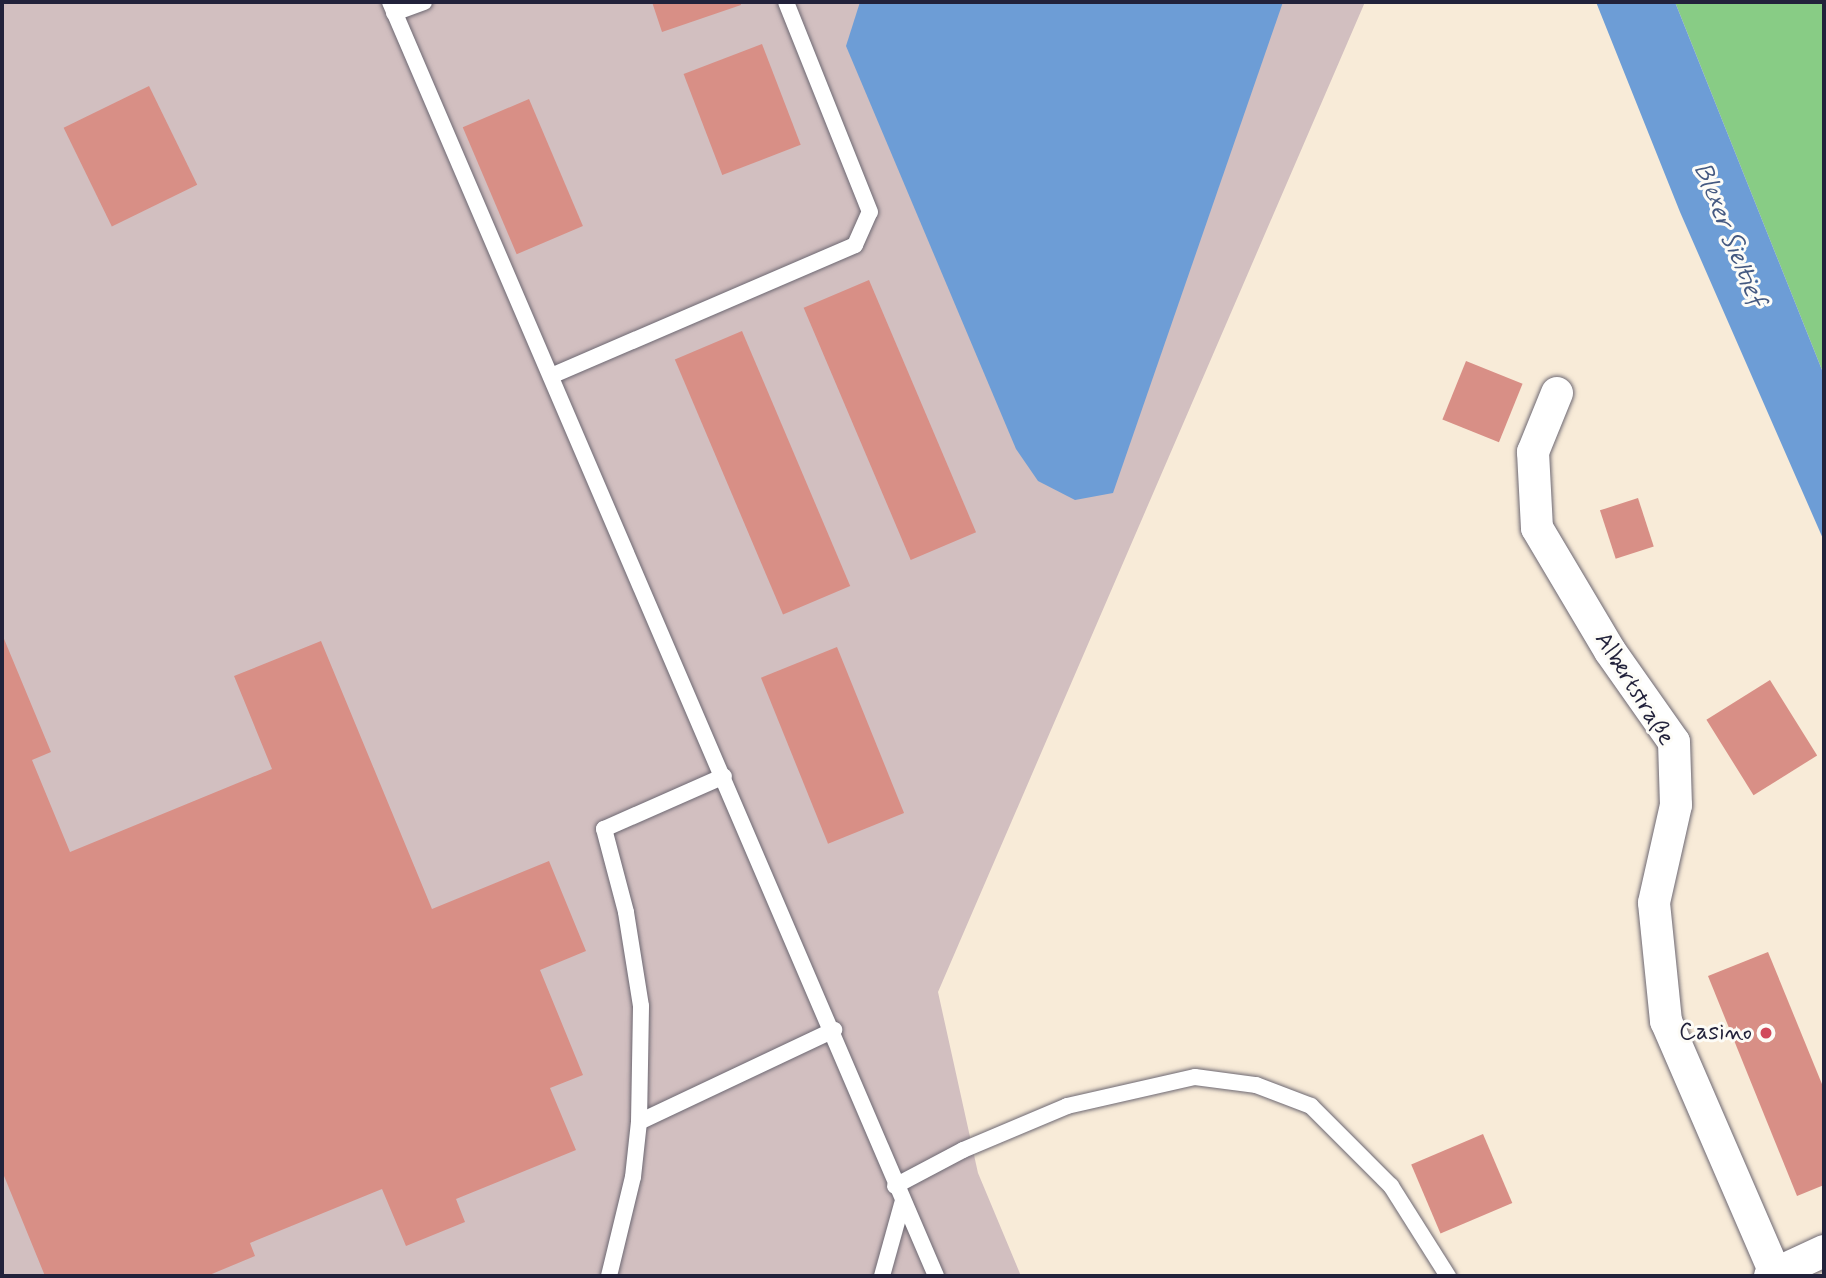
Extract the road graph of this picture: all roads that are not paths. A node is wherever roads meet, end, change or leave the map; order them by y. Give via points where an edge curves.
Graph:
1 (424, 2) edge
2 (786, 2) edge
3 (392, 7) edge
4 (551, 376) junction
5 (1557, 393) dead end
6 (724, 776) junction
7 (834, 1030) junction
8 (639, 1122) junction
9 (895, 1186) junction
10 (902, 1204) junction
11 (1824, 1251) edge
12 (1772, 1275) edge
13 (609, 1276) edge
14 (882, 1276) edge
15 (936, 1276) edge
16 (1448, 1276) edge

1 - 3 lane
2 - 4 lane via 870,212 855,245
3 - 4 lane
4 - 6 lane
5 - 12 street, Albertstraße via 1533,452 1537,528 1610,651 1674,742 1676,805 1654,903 1666,1021
6 - 7 lane
6 - 8 lane via 604,829 626,912 641,1006
7 - 8 lane
7 - 9 lane
8 - 13 lane via 633,1177
9 - 10 lane
9 - 16 lane via 963,1150 1067,1106 1195,1077 1256,1085 1311,1106 1391,1186
10 - 14 lane
10 - 15 lane
11 - 12 street

